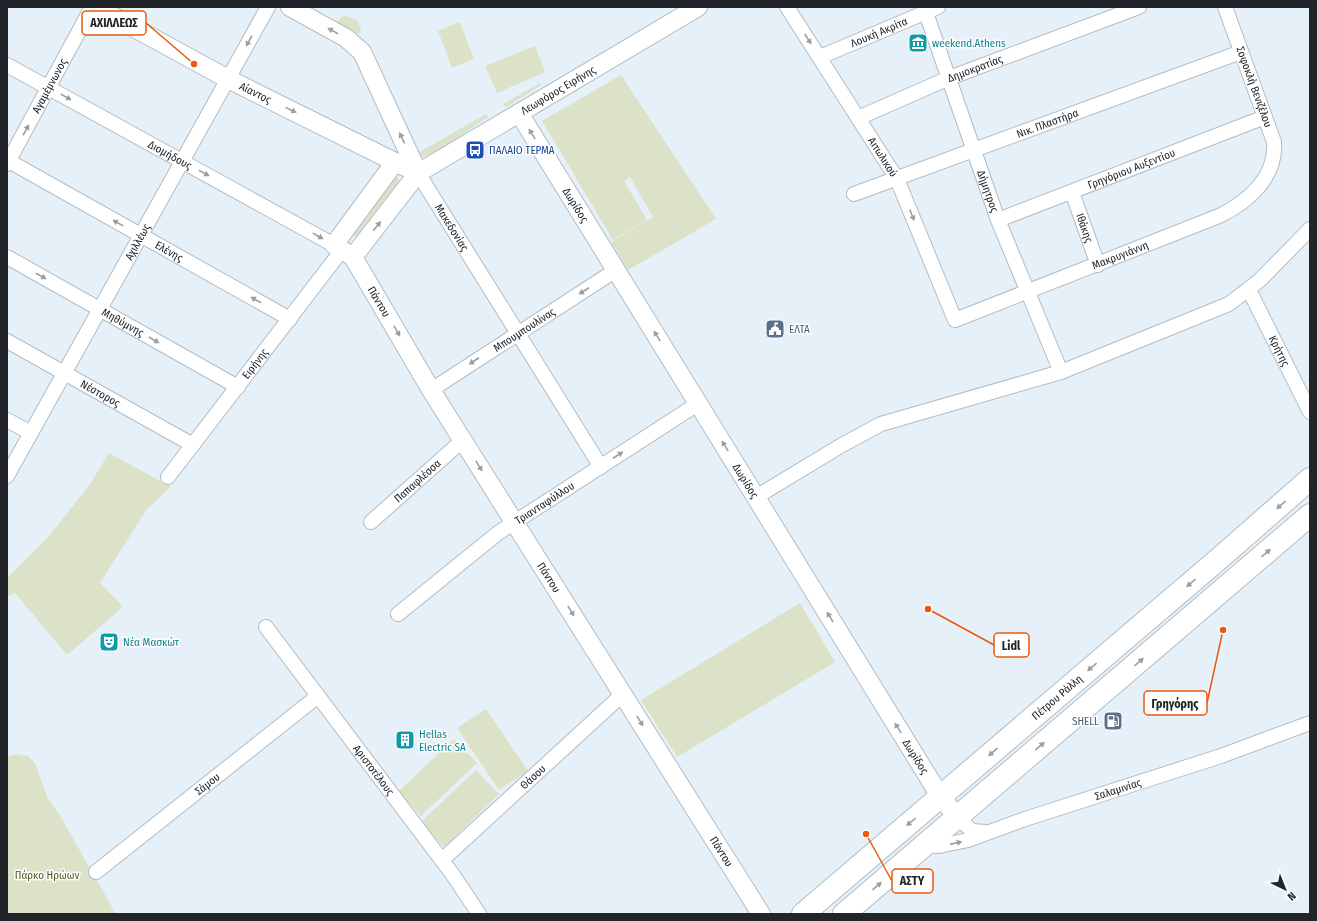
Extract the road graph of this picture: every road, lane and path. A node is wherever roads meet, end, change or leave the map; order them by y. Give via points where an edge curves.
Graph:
1 (92, 7) edge
2 (96, 7) edge
3 (268, 7) edge
4 (290, 7) edge
5 (698, 7) edge
6 (787, 7) edge
7 (1139, 7) edge
8 (1225, 7) edge
9 (929, 9) edge
10 (1241, 52) junction
11 (820, 57) junction
12 (7, 65) edge
13 (949, 78) junction
14 (228, 79) junction
15 (49, 88) junction
16 (519, 113) junction
17 (1265, 117) junction
18 (858, 118) junction
19 (974, 151) junction
20 (8, 162) edge
21 (182, 162) junction
22 (395, 162) junction
23 (1270, 169) joint
24 (418, 173) junction
25 (897, 179) junction
26 (1072, 192) junction
27 (854, 194) dead end
28 (998, 220) junction
29 (1310, 229) edge
30 (141, 236) junction
31 (343, 250) junction
32 (7, 257) edge
33 (1098, 264) junction
34 (616, 270) junction
35 (1249, 290) junction
36 (1028, 292) junction
37 (100, 309) junction
38 (290, 320) junction
39 (955, 320) joint
40 (517, 334) junction
41 (7, 341) edge
42 (1062, 372) junction
43 (64, 373) junction
44 (238, 387) junction
45 (431, 390) junction
46 (699, 403) junction
47 (1310, 412) edge
48 (7, 420) edge
49 (31, 433) junction
50 (463, 440) junction
51 (194, 445) junction
52 (601, 467) junction
53 (7, 476) edge
54 (168, 478) dead end
55 (1310, 479) edge
56 (756, 497) junction
57 (1310, 514) edge
58 (371, 522) dead end
59 (515, 523) junction
60 (398, 614) dead end
61 (266, 627) dead end
62 (623, 694) junction
63 (318, 696) junction
64 (1310, 723) edge
65 (940, 796) junction
66 (957, 817) junction
67 (986, 832) junction
68 (925, 845) junction
69 (442, 860) junction
70 (96, 872) dead end
71 (847, 913) edge
72 (479, 914) edge
73 (761, 914) edge
74 (803, 914) edge

1 - 15 street, Αγαμέμνωνος
2 - 14 street, Αίαντος
3 -> 14 street, Αχιλλέως
24 -> 4 street, Μακεδονίας via 362,52 346,38
5 - 16 street, Λεωφόρος Ειρήνης
6 -> 11 street, Αιτωλικού
7 - 13 street, Δημοκρατίας
8 - 10 street, Σοφοκλή Βενιζέλου
9 - 11 street, Λουκή Ακρίτα
9 - 13 street, Δήμητρος
10 - 17 street, Σοφοκλή Βενιζέλου
10 - 19 street, Νικ. Πλαστήρα
11 - 18 street, Αιτωλικού
12 - 15 street, Διομήδους
13 - 18 street, Δημοκρατίας
13 - 19 street, Δήμητρος
14 - 21 street, Αχιλλέως
14 -> 22 street, Αίαντος
20 -> 15 street, Αγαμέμνωνος
15 -> 21 street, Διομήδους
16 - 24 street, Λεωφόρος Ειρήνης
34 -> 16 street, Δωρίδος
17 - 23 street, Σοφοκλή Βενιζέλου via 1275,151
17 - 26 street, Γρηγόριου Αυξεντίου
18 - 25 street, Αιτωλικού
19 - 25 street, Νικ. Πλαστήρα
19 - 28 street, Δήμητρος
30 -> 20 street, Ελένης
21 - 30 street, Αχιλλέως
21 -> 31 street, Διομήδους
22 - 24 street, Αίαντος
22 - 31 street, Ειρήνης
23 - 33 street, Μακρυγιάννη via 1253,194 1236,208
31 -> 24 street, Ειρήνης
24 - 40 street, Μακεδονίας
25 - 27 street, Νικ. Πλαστήρα
25 -> 39 street, Αιτωλικού
26 - 28 street, Γρηγόριου Αυξεντίου
26 - 33 street, Ιθάκης
28 - 36 street, Δήμητρος
29 - 35 street
30 - 37 street, Αχιλλέως
38 -> 30 street, Ελένης
31 - 38 street, Ειρήνης
31 -> 45 street, Πάντου
32 -> 37 street, Μηθύμνης
33 - 36 street, Μακρυγιάννη
34 -> 40 street, Μπουμπουλίνας
46 -> 34 street, Δωρίδος
35 - 42 street via 1235,301 1206,315
35 - 47 street, Κρήτης
36 - 39 street, Μακρυγιάννη
36 - 42 street, Δήμητρος
37 - 43 street, Αχιλλέως
37 -> 44 street, Μηθύμνης
38 - 44 street, Ειρήνης
40 -> 45 street, Μπουμπουλίνας
40 - 52 street, Μακεδονίας
41 - 43 street, Νέστορος
42 - 56 street via 881,424
43 - 49 street, Αχιλλέως
43 - 51 street, Νέστορος
44 - 51 street, Ειρήνης
45 - 50 street, Πάντου
52 -> 46 street, Τριανταφύλλου
56 -> 46 street, Δωρίδος
48 - 49 street
49 - 53 street, Αχιλλέως
50 - 58 street, Παπαφλέσσα
50 -> 59 street, Πάντου
51 - 54 street, Ειρήνης
52 - 59 street, Τριανταφύλλου
55 -> 65 main road, Πέτρου Ράλλη
65 -> 56 street, Δωρίδος
66 -> 57 main road
59 - 60 street, Τριανταφύλλου via 482,544
59 -> 62 street, Πάντου
61 - 63 street, Αριστοτέλους
62 - 69 street, Θάσου
62 -> 73 street, Πάντου
63 - 69 street, Αριστοτέλους
63 - 70 street, Σάμου
64 - 67 street, Σαλαμινίας via 1221,756
65 - 66 street, Δωρίδος
65 -> 74 main road, Πέτρου Ράλλη
66 - 67 street, Δωρίδος via 972,831
66 - 68 main road
68 -> 67 street, Σαλαμινίας via 954,844
71 -> 68 main road
69 - 72 street, Αριστοτέλους

